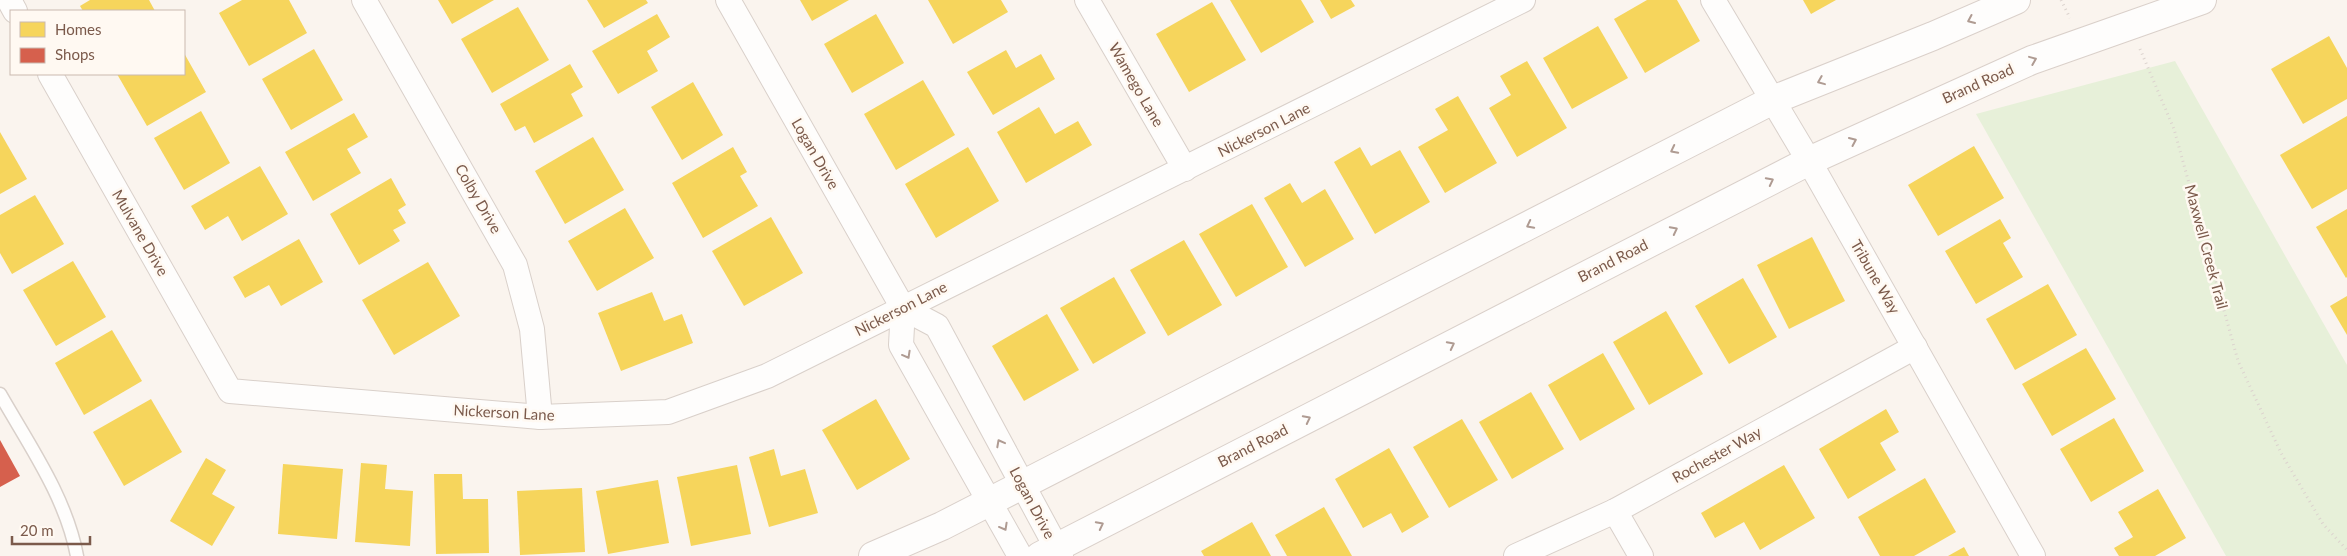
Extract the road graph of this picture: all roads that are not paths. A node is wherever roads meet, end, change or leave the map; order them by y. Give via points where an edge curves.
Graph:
1 (364, 0) edge
2 (728, 0) edge
3 (1087, 0) edge
4 (1523, 0) edge
5 (1713, 0) edge
6 (2016, 0) edge
7 (2202, 0) edge
8 (51, 75) edge
9 (1773, 100) junction
10 (1809, 161) junction
11 (1185, 169) junction
12 (903, 308) junction
13 (1915, 347) junction
14 (230, 391) joint
15 (0, 394) edge
16 (540, 417) junction
17 (1023, 485) junction
18 (990, 502) junction
19 (1615, 511) junction
20 (1052, 553) edge
21 (77, 556) edge
22 (873, 556) edge
23 (1020, 556) edge
24 (1516, 556) edge
25 (1641, 556) edge
26 (2033, 556) edge

1 - 16 street, Colby Drive via 515,265 532,329
2 - 12 street, Logan Drive
3 - 11 street, Wamego Lane
4 - 11 street, Nickerson Lane
5 - 9 street, Tribune Way
6 -> 9 main road
10 -> 7 main road, Brand Road via 2032,60
8 - 14 street, Mulvane Drive
9 - 10 street, Tribune Way
9 -> 17 main road
10 - 13 street, Tribune Way
20 -> 10 main road, Brand Road
11 - 12 street, Nickerson Lane
12 - 16 street, Nickerson Lane via 767,376 668,412
17 -> 12 street, Logan Drive via 937,326
12 -> 18 street via 901,345
13 - 19 street, Rochester Way
13 - 26 street, Tribune Way
14 - 16 street, Nickerson Lane
15 - 21 lane via 57,496 72,530
17 - 18 main road
17 - 20 street, Logan Drive
18 - 22 main road
18 -> 23 street
19 - 24 street, Rochester Way
19 - 25 street

